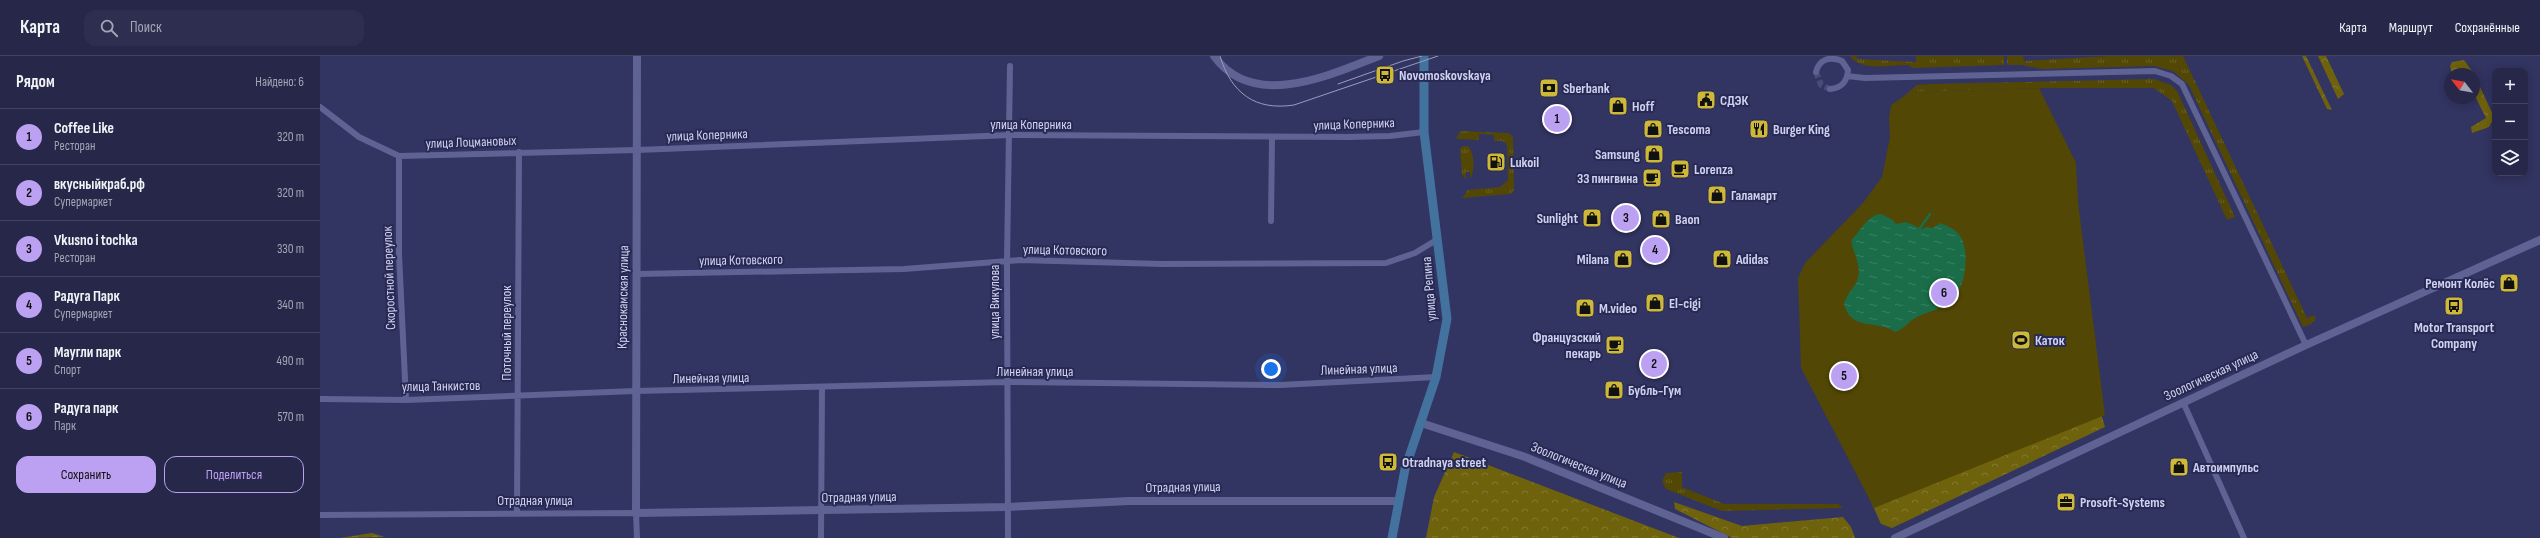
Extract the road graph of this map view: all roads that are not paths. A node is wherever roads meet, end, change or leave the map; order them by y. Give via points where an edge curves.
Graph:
1 (637, 56) edge
2 (1214, 56) edge
3 (1379, 56) edge
4 (1424, 56) edge
5 (1832, 56) edge
6 (1010, 66) dead end
7 (1816, 72) dead end
8 (1848, 76) junction
9 (1830, 89) dead end
10 (320, 107) edge
11 (1424, 132) junction
12 (1010, 135) junction
13 (1272, 138) junction
14 (638, 150) junction
15 (519, 152) junction
16 (399, 156) junction
17 (1271, 221) dead end
18 (1438, 239) junction
19 (2540, 240) edge
20 (1007, 261) junction
21 (637, 274) junction
22 (2306, 345) junction
23 (1436, 377) junction
24 (1007, 382) junction
25 (822, 388) junction
26 (634, 391) junction
27 (517, 396) junction
28 (320, 399) edge
29 (406, 400) junction
30 (2183, 402) junction
31 (1421, 423) junction
32 (1398, 501) junction
33 (1008, 507) junction
34 (821, 511) junction
35 (636, 513) junction
36 (517, 514) junction
37 (320, 515) edge
38 (637, 538) edge
39 (821, 538) edge
40 (1008, 538) edge
41 (1392, 538) edge
42 (1724, 538) edge
43 (1895, 538) edge
44 (2244, 538) edge

1 - 14 street, Краснокамская улица
2 - 3 street via 1234,75 1250,82 1271,85 1312,80
4 - 11 main road, улица Репина
5 - 7 street via 1821,62
5 - 8 street via 1846,65
6 - 12 street, улица Викулова
8 - 9 street via 1842,86
8 - 22 street via 1873,78 2155,71 2171,76 2182,84
10 - 16 street, улица Лоцмановых via 359,137
11 - 13 street, улица Коперника via 1390,136
11 - 18 main road, улица Репина
12 - 13 street, улица Коперника
12 - 14 street, улица Коперника
12 - 20 street, улица Викулова
13 - 17 street
14 - 15 street, улица Лоцмановых
14 - 21 street, Краснокамская улица
15 - 16 street, улица Лоцмановых
15 - 27 street, Поточный переулок
16 - 29 street, Скоростной переулок via 399,254
18 - 20 street, улица Котовского via 1415,253 1386,263 1162,264
18 - 23 main road, улица Репина via 1447,319
19 - 22 street, Зоологическая улица
20 - 21 street, улица Котовского via 904,269
20 - 24 street, улица Викулова
21 - 26 street, Краснокамская улица
22 - 30 street, Зоологическая улица
23 - 24 street, Линейная улица via 1280,385
23 - 31 main road, улица Репина
24 - 25 street, Линейная улица
24 - 33 street, улица Викулова
25 - 26 street, Линейная улица
25 - 34 street
26 - 27 street, улица Танкистов
26 - 35 street, Краснокамская улица
27 - 29 street, улица Танкистов
27 - 36 street, Поточный переулок
28 - 29 street, улица Танкистов
30 - 43 street, Зоологическая улица
30 - 44 street
31 - 32 main road, улица Репина via 1405,469
31 - 42 street, Зоологическая улица via 1525,457
32 - 33 street, Отрадная улица via 1129,501
32 - 41 main road, улица Репина
33 - 34 street, Отрадная улица
33 - 40 street, улица Викулова
34 - 35 street, Отрадная улица
34 - 39 street
35 - 36 street, Отрадная улица
35 - 38 street, Краснокамская улица
36 - 37 street, Отрадная улица

